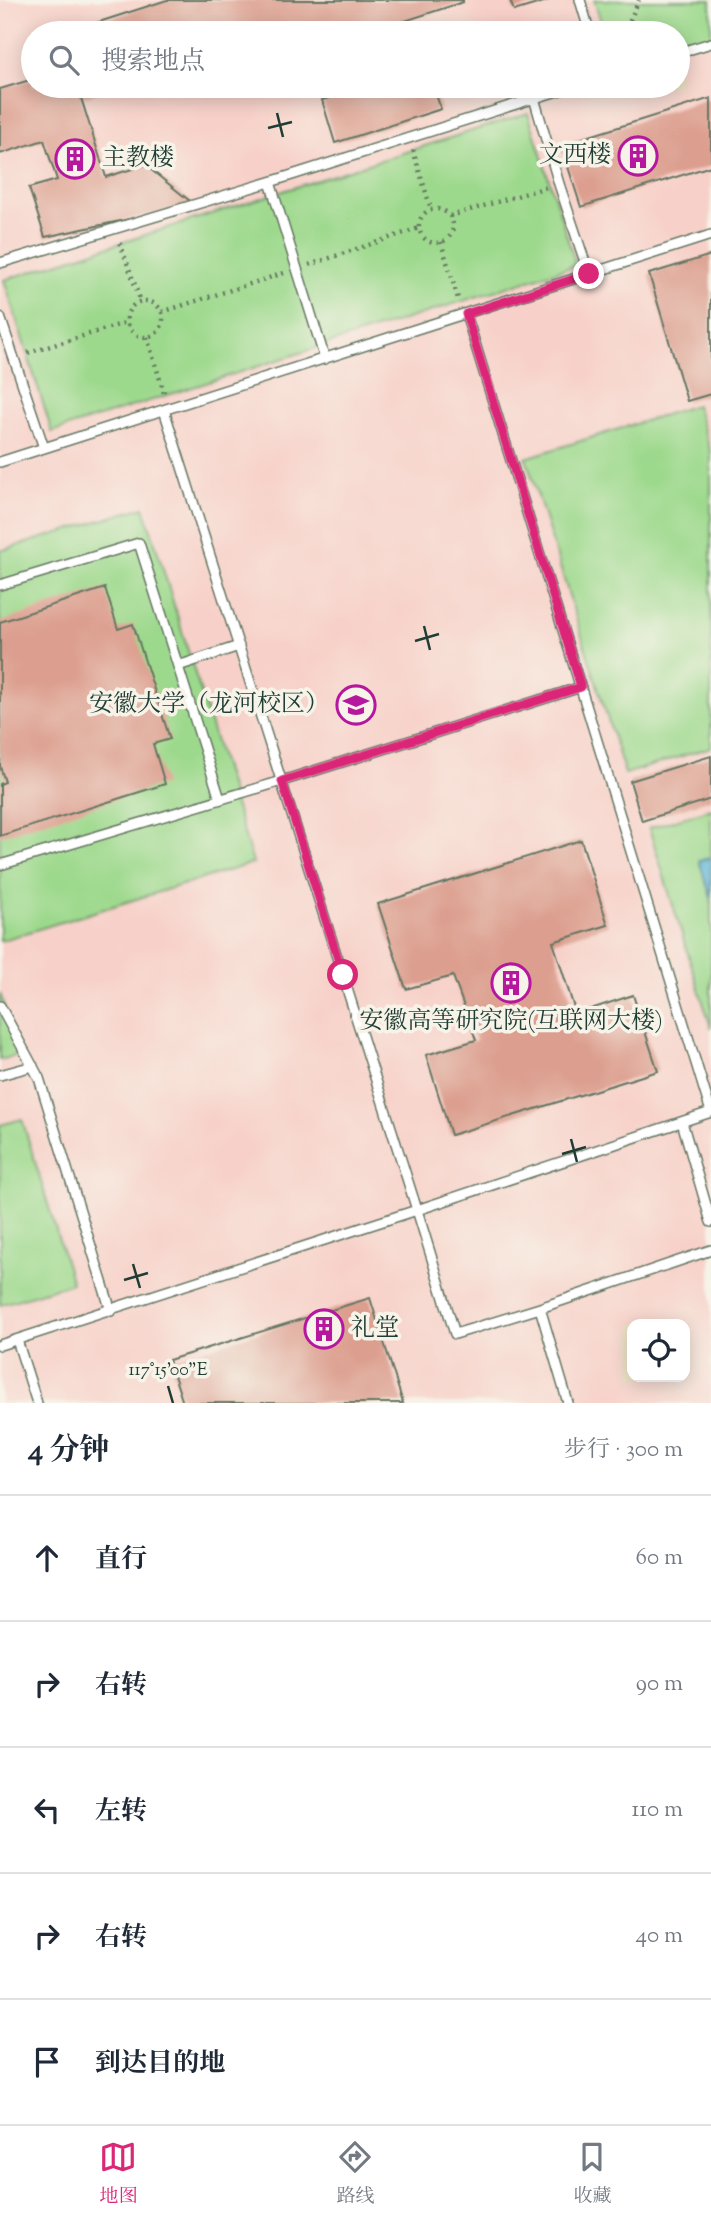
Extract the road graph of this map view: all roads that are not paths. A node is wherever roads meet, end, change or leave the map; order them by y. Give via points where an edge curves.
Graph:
1 (580, 0) edge
2 (586, 21) edge
3 (711, 43) edge
4 (690, 49) edge
5 (531, 98) edge
6 (534, 98) edge
7 (270, 182) junction
8 (711, 236) edge
9 (0, 263) edge
10 (589, 274) junction
11 (464, 314) junction
12 (0, 317) edge
13 (324, 359) junction
14 (166, 409) junction
15 (44, 448) junction
16 (0, 462) edge
17 (0, 585) edge
18 (239, 646) junction
19 (178, 666) junction
20 (581, 687) junction
21 (282, 781) junction
22 (220, 799) junction
23 (0, 865) edge
24 (0, 1006) edge
25 (33, 1066) junction
26 (0, 1075) edge
27 (711, 1112) edge
28 (682, 1122) junction
29 (417, 1210) junction
30 (711, 1222) edge
31 (711, 1250) edge
32 (540, 1308) junction
33 (111, 1311) junction
34 (17, 1340) junction
35 (0, 1345) edge
36 (37, 1403) edge
37 (568, 1403) edge

1 - 2 lane
3 - 4 lane
5 - 7 lane
6 - 10 lane
7 - 9 lane
7 - 13 lane
8 - 10 lane
10 - 11 lane
11 - 13 lane
11 - 20 lane
12 - 15 lane
13 - 14 lane
14 - 15 lane
14 - 18 lane
15 - 16 lane
17 - 19 lane via 139,543
18 - 19 lane
18 - 21 lane
19 - 22 lane
20 - 21 lane
20 - 27 lane
21 - 22 lane
21 - 29 lane
22 - 23 lane
24 - 25 lane
25 - 26 lane
25 - 33 lane
27 - 28 lane
28 - 29 lane
28 - 30 lane
29 - 32 lane via 455,1334
29 - 33 lane
31 - 32 lane
32 - 37 lane
33 - 34 lane
34 - 35 lane
34 - 36 lane

